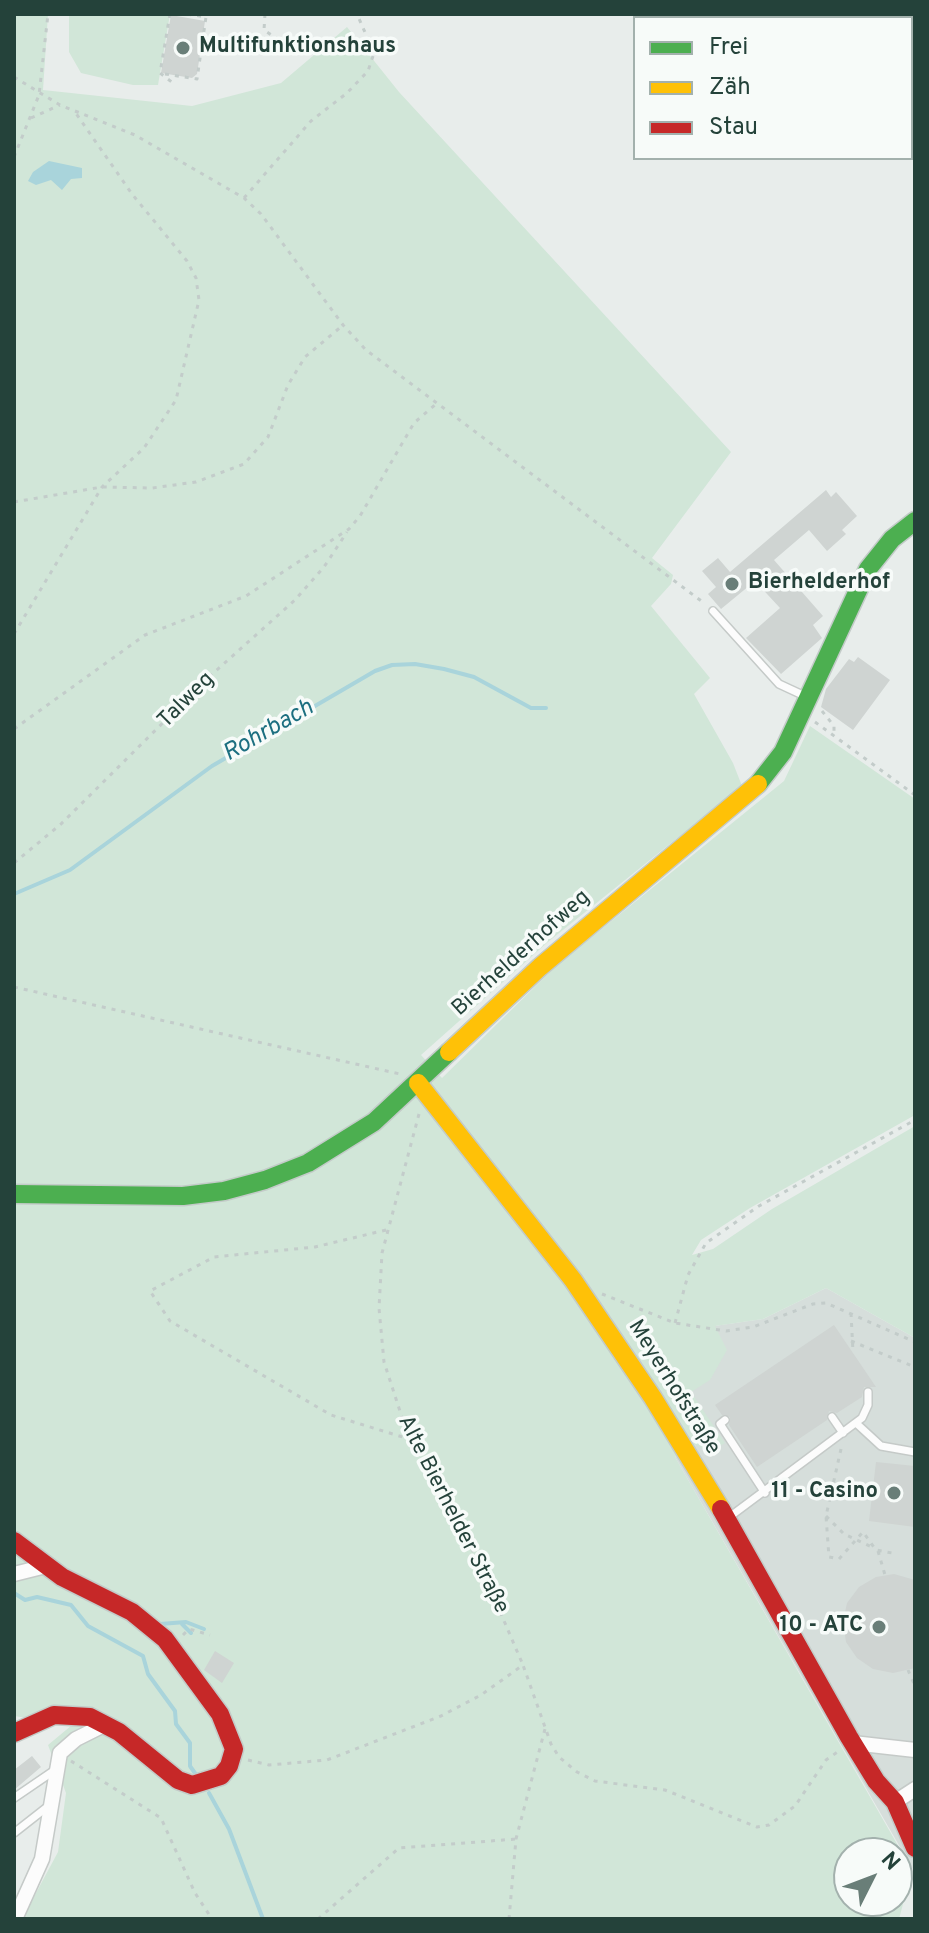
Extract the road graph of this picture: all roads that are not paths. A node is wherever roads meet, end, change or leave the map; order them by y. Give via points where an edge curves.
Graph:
1 (915, 521) edge
2 (713, 611) road end
3 (810, 705) junction
4 (418, 1083) junction
5 (14, 1194) edge
6 (868, 1392) dead end
7 (832, 1417) dead end
8 (725, 1420) dead end
9 (856, 1423) junction
10 (840, 1435) junction
11 (915, 1452) edge
12 (765, 1493) junction
13 (727, 1520) junction
14 (14, 1541) edge
15 (46, 1566) junction
16 (14, 1574) edge
17 (106, 1724) junction
18 (14, 1733) edge
19 (846, 1747) junction
20 (915, 1750) edge
21 (56, 1764) junction
22 (915, 1789) edge
23 (14, 1798) edge
24 (895, 1802) junction
25 (52, 1803) junction
26 (14, 1833) edge
27 (915, 1848) edge
28 (15, 1919) edge

1 - 3 street, Bierhelderhofweg via 868,569
2 - 3 lane via 779,684
3 - 4 street, Bierhelderhofweg via 778,759 748,795 570,940
4 - 5 street, Bierhelderhofweg via 354,1137 308,1163 255,1183 183,1196
4 - 13 street, Meyerhofstraße via 582,1293
6 - 9 lane via 866,1411
7 - 10 lane
8 - 12 lane via 720,1424
9 - 10 lane
9 - 11 lane via 881,1446
10 - 12 lane
12 - 13 lane
13 - 19 street, Meyerhofstraße
14 - 15 street
15 - 16 street
15 - 17 street via 132,1612 171,1646 226,1725 233,1754 216,1779 187,1784
17 - 18 street via 65,1714
17 - 21 street via 69,1744
19 - 20 street
19 - 24 street, Meyerhofstraße
21 - 23 lane
21 - 25 street
22 - 24 street
24 - 27 street, Meyerhofstraße
25 - 26 lane
25 - 28 street via 42,1859

